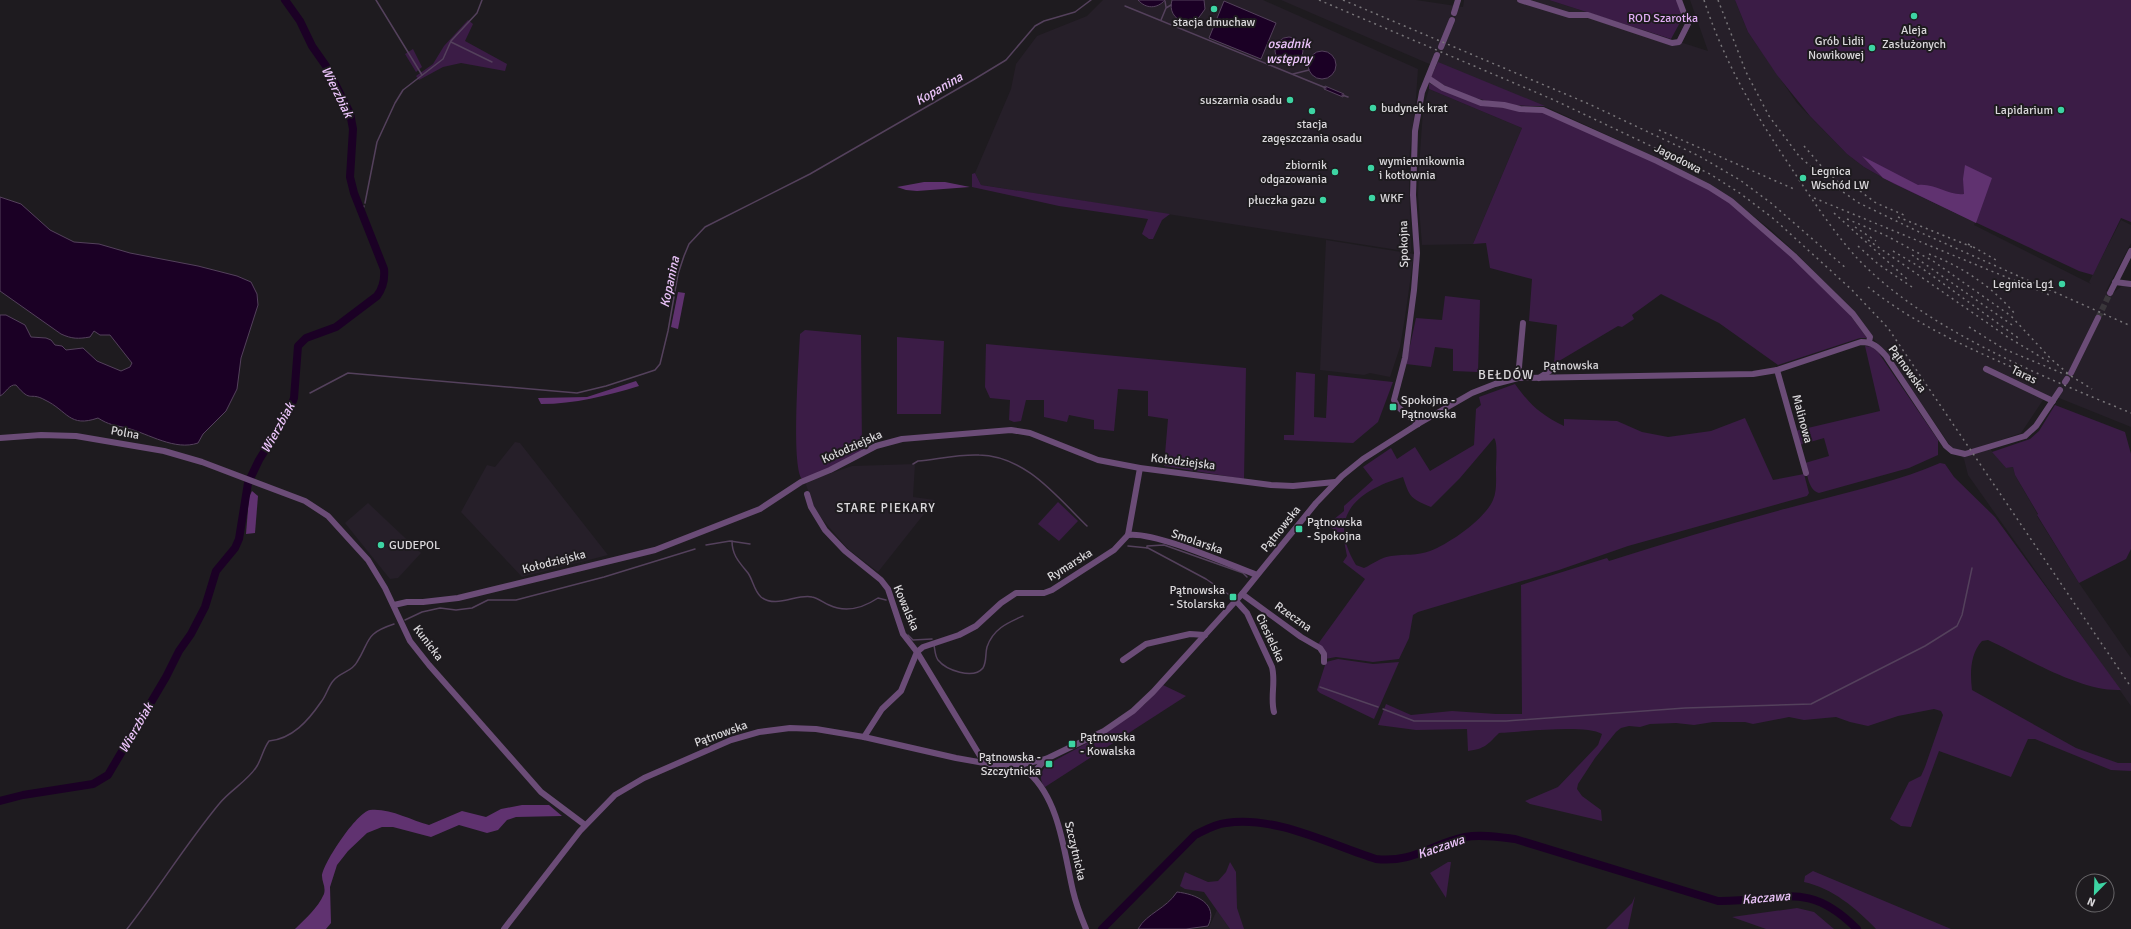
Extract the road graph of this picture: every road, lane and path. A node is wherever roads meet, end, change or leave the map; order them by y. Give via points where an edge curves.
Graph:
1 (1458, 0) edge
2 (1520, 0) edge
3 (1679, 0) edge
4 (1454, 13) dead end
5 (1452, 20) dead end
6 (1441, 47) dead end
7 (1437, 55) dead end
8 (1428, 78) junction
9 (2131, 251) edge
10 (2115, 282) junction
11 (2131, 284) edge
12 (2110, 293) tunnel mouth
13 (2098, 318) tunnel mouth
14 (1523, 323) dead end
15 (1869, 342) junction
16 (1557, 366) dead end
17 (1986, 368) dead end
18 (1777, 370) junction
19 (2071, 373) dead end
20 (1518, 378) junction
21 (1539, 378) junction
22 (2060, 390) dead end
23 (2053, 401) junction
24 (1418, 424) junction
25 (0, 438) edge
26 (1140, 468) junction
27 (1806, 473) dead end
28 (258, 482) joint
29 (1335, 482) junction
30 (807, 494) dead end
31 (1128, 535) junction
32 (1257, 575) junction
33 (1242, 594) junction
34 (1236, 601) junction
35 (394, 606) junction
36 (1205, 635) junction
37 (917, 652) junction
38 (1123, 660) dead end
39 (1324, 662) dead end
40 (1274, 712) dead end
41 (864, 737) junction
42 (1046, 759) junction
43 (1031, 762) junction
44 (985, 764) junction
45 (1014, 766) junction
46 (1038, 770) junction
47 (1028, 772) junction
48 (1037, 781) junction
49 (585, 825) junction
50 (504, 929) edge
51 (1086, 929) edge

1 - 4 street
2 - 3 street via 1568,14 1588,15 1672,43 1679,42 1688,24
5 - 6 street
7 - 8 street, Spokojna
8 - 15 street, Jagodowa via 1443,88 1481,103 1544,110 1657,160 1731,201 1794,256 1853,314 1870,337
8 - 24 street, Spokojna via 1422,92 1415,131 1413,196 1417,253 1414,290 1405,358 1394,400 1398,407
9 - 10 street
10 - 11 street
10 - 12 street
13 - 19 street
14 - 20 street
15 - 18 street, Pątnowska via 1861,342
15 - 23 street, Pątnowska via 1876,345 1886,356 1946,446 1959,453 1965,454 2025,436 2036,426
16 - 21 street
17 - 23 street, Taras
18 - 21 street, Pątnowska via 1742,374
18 - 27 street, Malinowa
20 - 21 street, Pątnowska
20 - 24 street, Pątnowska via 1472,393
22 - 23 street, Pątnowska
24 - 29 street, Pątnowska via 1363,459
25 - 28 street, Polna via 76,436 119,443 202,462
26 - 29 street, Kołodziejska via 1271,485 1293,486
26 - 31 street
26 - 35 street, Kołodziejska via 1098,460 1030,433 1011,430 902,439 876,446 801,482 760,509 655,550 458,598 407,602
28 - 35 street, Kunicka via 305,501 328,516 368,560
29 - 32 street, Pątnowska
30 - 37 street, Kowalska via 811,507 826,530 845,551 881,580 888,589 903,634
31 - 32 street, Smolarska via 1172,543
31 - 37 street, Rymarska via 1114,550 1052,590 1044,593 1016,593 1000,603 976,626 932,642
32 - 33 street, Pątnowska
33 - 34 street, Pątnowska
33 - 39 street, Rzeczna via 1320,648 1324,654
34 - 36 street, Pątnowska
34 - 40 street, Ciesielska via 1246,613 1272,667
35 - 49 street, Kunicka via 410,640 495,741 541,792
36 - 38 street via 1190,634 1146,644
36 - 42 street, Pątnowska via 1133,712 1104,731
37 - 41 street via 901,691 882,709
37 - 44 street, Kowalska
41 - 44 street, Pątnowska
41 - 49 street, Pątnowska via 816,728 790,728 759,732 732,740 615,795
42 - 43 street, Pątnowska
42 - 46 street, Pątnowska
43 - 45 street, Pątnowska
43 - 46 street via 1037,764
43 - 47 street via 1026,766
44 - 45 street, Pątnowska
45 - 47 street, Pątnowska
46 - 47 street
46 - 48 street
47 - 48 street, Szczytnicka
48 - 51 street, Szczytnicka via 1056,819 1073,893
49 - 50 street, Pątnowska

